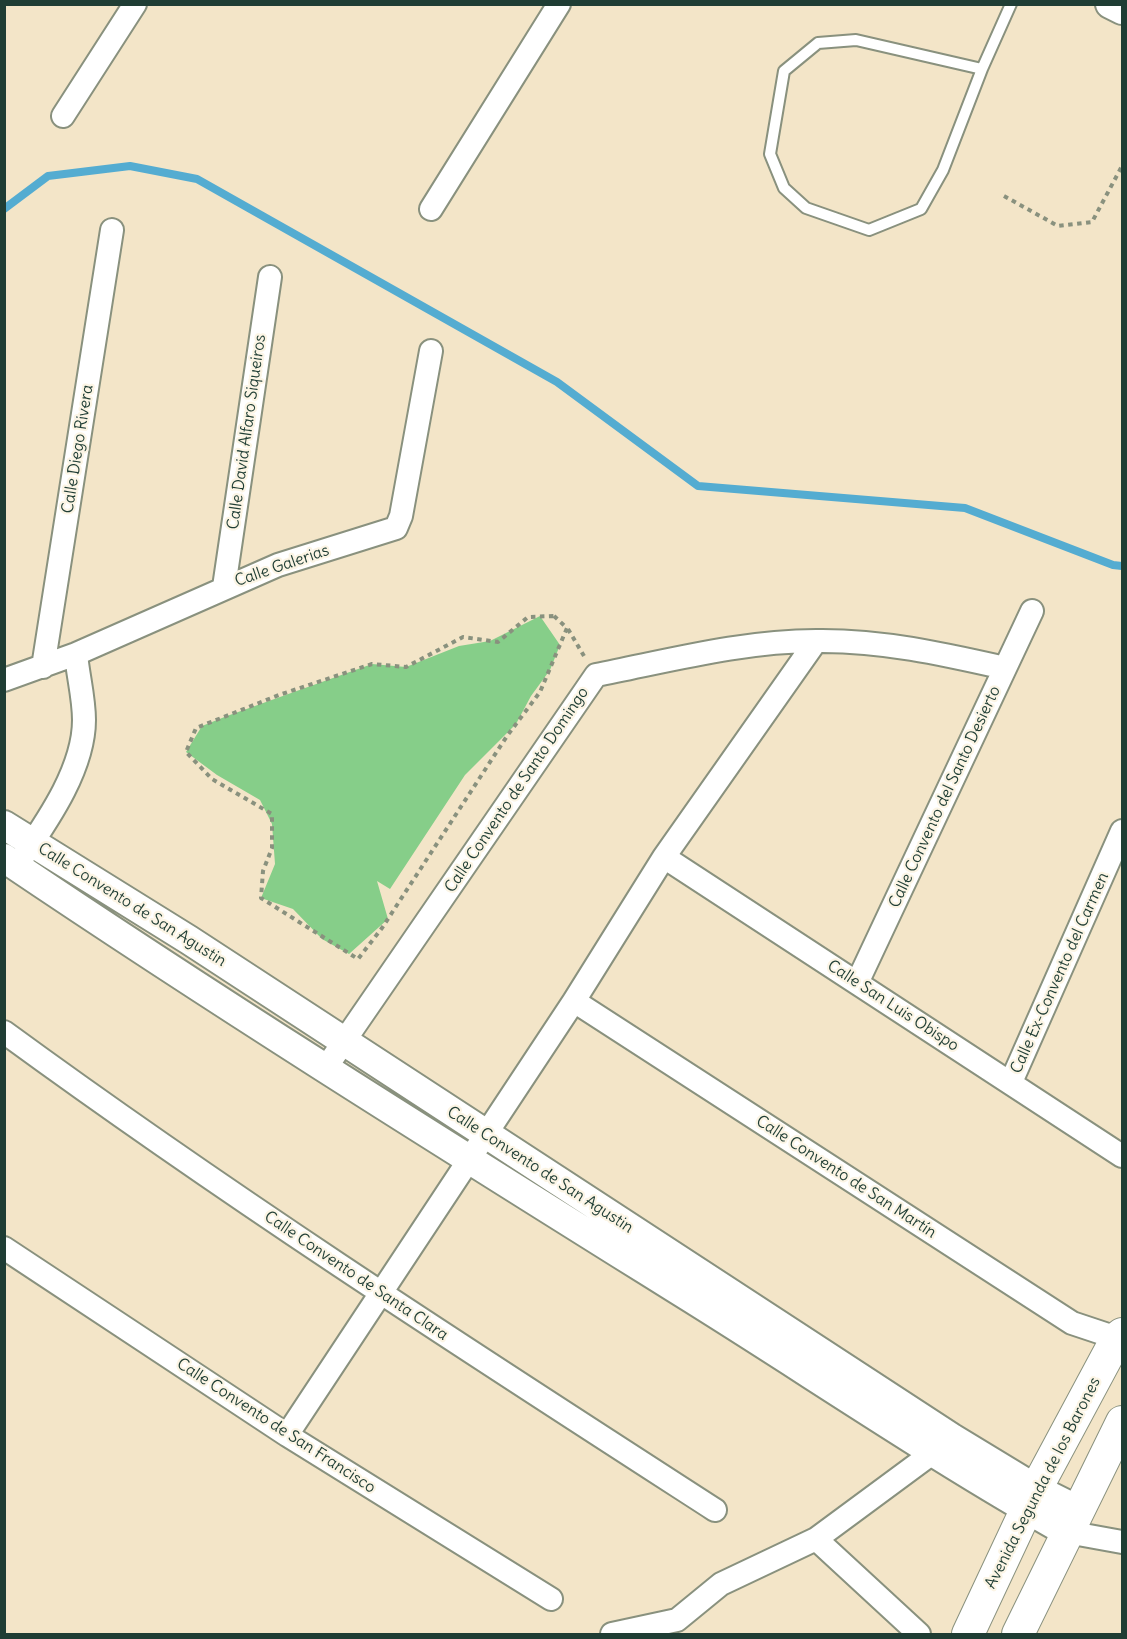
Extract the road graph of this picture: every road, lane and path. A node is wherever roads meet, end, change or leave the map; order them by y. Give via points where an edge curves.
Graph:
1 (135, 4) edge
2 (559, 4) edge
3 (1011, 4) edge
4 (1110, 4) edge
5 (1122, 10) edge
6 (982, 69) junction
7 (63, 116) dead end
8 (1122, 165) edge
9 (1005, 195) dead end
10 (431, 209) dead end
11 (112, 230) dead end
12 (270, 277) dead end
13 (431, 351) dead end
14 (224, 587) junction
15 (1032, 611) dead end
16 (567, 628) junction
17 (816, 640) junction
18 (76, 654) junction
19 (43, 667) junction
20 (1005, 668) junction
21 (596, 675) junction
22 (4, 680) edge
23 (4, 825) edge
24 (1122, 831) edge
25 (33, 843) junction
26 (664, 857) junction
27 (11, 862) edge
28 (189, 939) junction
29 (168, 965) junction
30 (857, 983) junction
31 (574, 1001) junction
32 (4, 1032) edge
33 (345, 1041) junction
34 (325, 1069) junction
35 (1011, 1082) junction
36 (486, 1135) junction
37 (1122, 1156) edge
38 (468, 1159) junction
39 (4, 1248) edge
40 (381, 1294) junction
41 (722, 1304) junction
42 (1121, 1336) edge
43 (1122, 1422) edge
44 (287, 1435) junction
45 (942, 1446) junction
46 (1031, 1499) junction
47 (715, 1510) dead end
48 (1073, 1521) junction
49 (816, 1539) junction
50 (1116, 1541) edge
51 (551, 1599) dead end
52 (612, 1635) edge
53 (919, 1635) edge
54 (968, 1635) edge
55 (1018, 1635) edge

1 - 7 street
2 - 10 street
3 - 6 lane
4 - 5 street
6 - 6 lane via 943,170 921,209 869,230 806,208 784,188 770,154 784,71 818,43 856,40
8 - 9 path via 1092,222 1058,226
11 - 19 street, Calle Diego Rivera
12 - 14 street, Calle David Alfaro Siqueiros
13 - 14 street, Calle Galerias via 396,528 278,565
14 - 18 street, Calle Galerias
15 - 20 street, Calle Convento del Santo Desierto
16 - 16 path via 540,692 358,959 261,898 263,871 272,848 272,814 212,779 186,753 196,728 279,694 372,664 406,667 463,637 498,642 528,617 554,616
16 - 21 path
17 - 20 street, Calle Convento de Santo Domingo via 916,647
17 - 21 street, Calle Convento de Santo Domingo via 746,646
17 - 26 street
18 - 19 street, Calle Galerias
18 - 25 street via 84,719 81,748
19 - 22 street, Calle Galerias
20 - 30 street, Calle Convento del Santo Desierto
21 - 33 street, Calle Convento de Santo Domingo
23 - 25 street, Calle Convento de San Agustin
24 - 35 street, Calle Ex-Convento del Carmen
25 - 27 street
25 - 28 street, Calle Convento de San Agustin
26 - 30 street, Calle San Luis Obispo
26 - 31 street
27 - 29 street, Calle Convento de San Agustin
28 - 29 street
28 - 33 street, Calle Convento de San Agustin
29 - 34 street, Calle Convento de San Agustin
30 - 35 street, Calle San Luis Obispo
31 - 36 street
31 - 42 street, Calle Convento de San Martín via 1072,1323
32 - 40 street, Calle Convento de Santa Clara via 115,1113
33 - 34 street, Calle Convento de Santo Domingo
33 - 36 street, Calle Convento de San Agustin
34 - 38 street, Calle Convento de San Agustin
35 - 37 street, Calle San Luis Obispo
36 - 38 street
36 - 41 street, Calle Convento de San Agustin
38 - 40 street
38 - 41 street, Calle Convento de San Agustin
39 - 44 street, Calle Convento de San Francisco
40 - 44 street
40 - 47 street, Calle Convento de Santa Clara
41 - 45 street, Calle Convento de San Agustin
42 - 46 main road, Avenida Segunda de los Barones
43 - 48 main road
44 - 51 street, Calle Convento de San Francisco
45 - 46 street, Calle Convento de San Agustin
45 - 49 street
46 - 48 street, Calle Convento de San Agustin
46 - 54 main road, Avenida Segunda de los Barones
48 - 50 street
48 - 55 main road
49 - 52 street via 721,1584 677,1620
49 - 53 street

